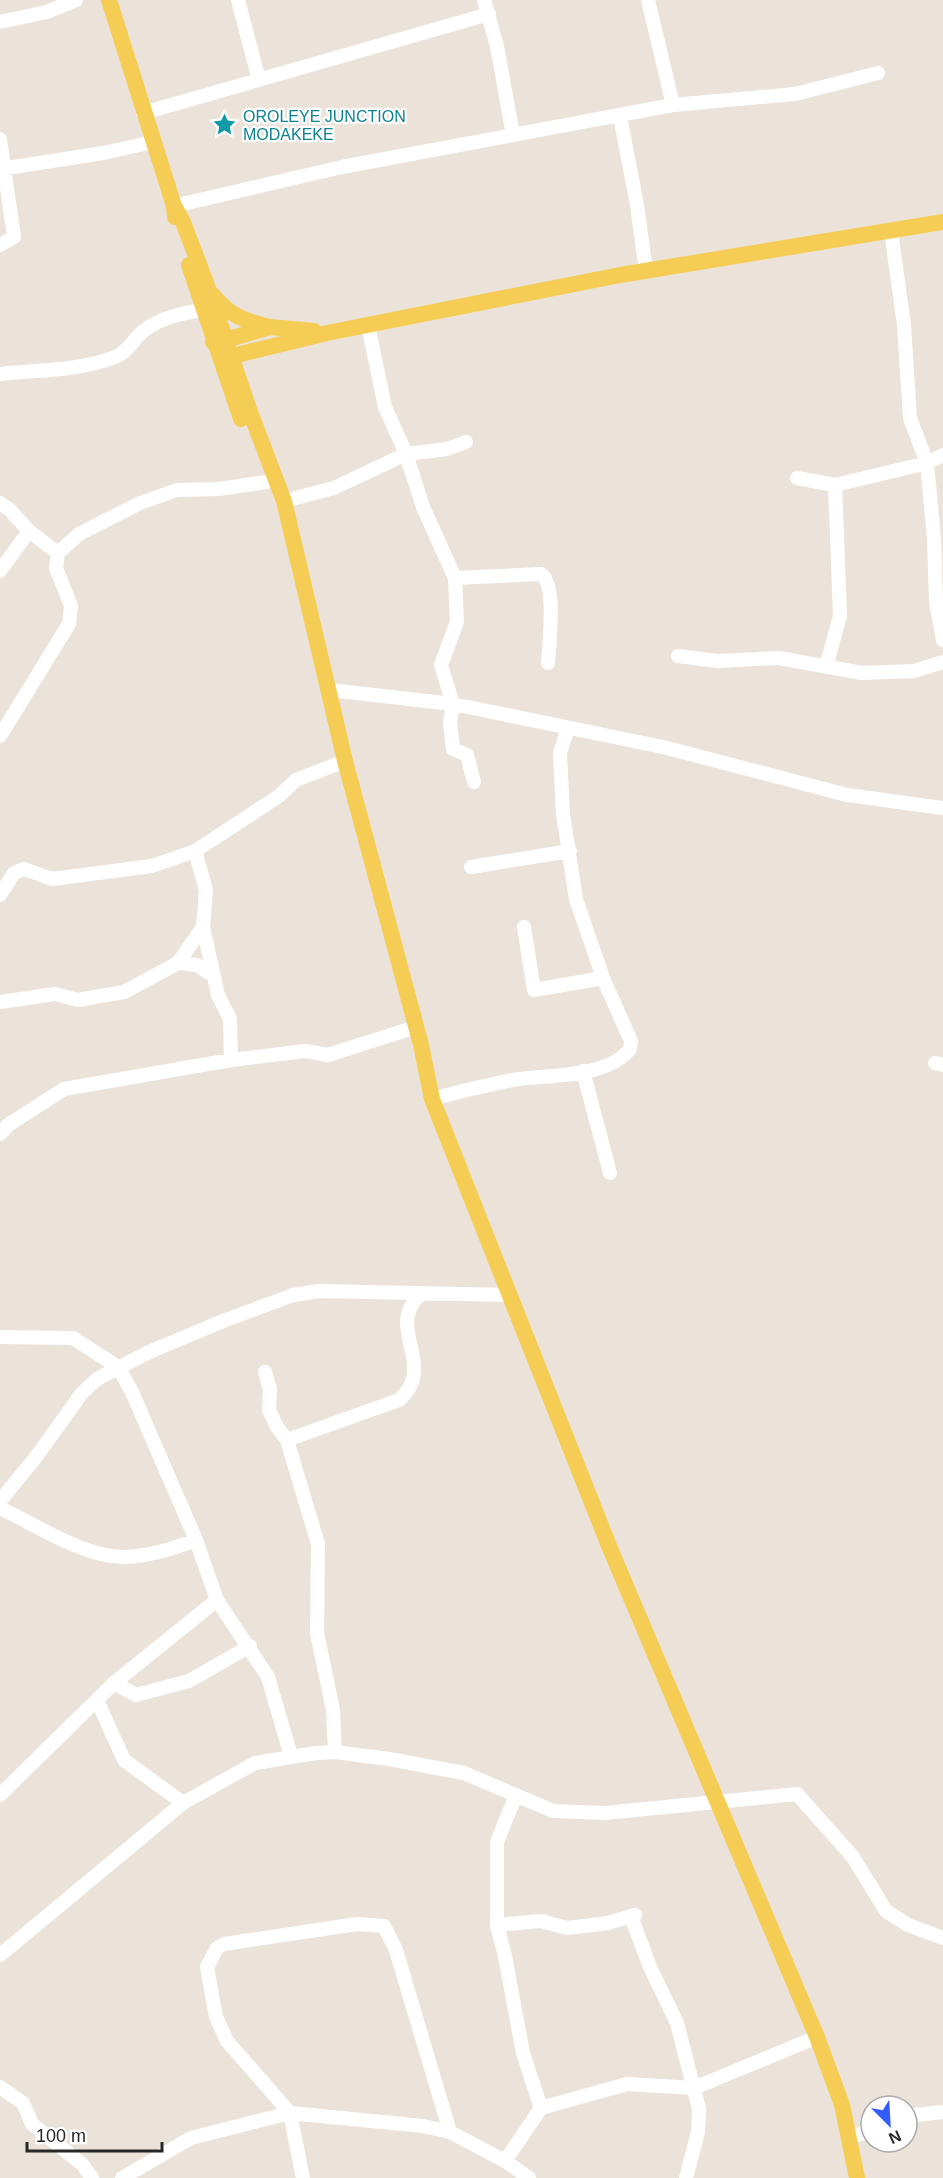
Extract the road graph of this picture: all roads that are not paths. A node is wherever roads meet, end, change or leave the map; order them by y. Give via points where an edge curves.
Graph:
1 (76, 0) edge
2 (109, 0) edge
3 (238, 0) edge
4 (484, 0) edge
5 (648, 0) edge
6 (489, 14) junction
7 (0, 22) edge
8 (878, 73) dead end
9 (259, 80) junction
10 (673, 105) junction
11 (143, 114) junction
12 (620, 116) junction
13 (513, 135) junction
14 (0, 139) edge
15 (153, 142) junction
16 (3, 169) edge
17 (174, 206) junction
18 (943, 222) edge
19 (891, 231) junction
20 (0, 245) edge
21 (646, 271) junction
22 (208, 288) junction
23 (203, 310) junction
24 (368, 325) junction
25 (270, 327) junction
26 (327, 333) junction
27 (222, 349) junction
28 (258, 351) junction
29 (0, 374) edge
30 (249, 409) junction
31 (466, 442) dead end
32 (406, 454) junction
33 (943, 455) edge
34 (927, 463) junction
35 (797, 478) dead end
36 (267, 482) junction
37 (836, 485) junction
38 (284, 501) junction
39 (0, 503) edge
40 (29, 531) junction
41 (292, 544) junction
42 (58, 553) junction
43 (0, 571) edge
44 (455, 578) junction
45 (939, 601) edge
46 (943, 640) edge
47 (678, 656) dead end
48 (943, 662) edge
49 (548, 663) dead end
50 (826, 667) junction
51 (330, 690) junction
52 (453, 704) junction
53 (568, 728) junction
54 (0, 736) edge
55 (345, 761) junction
56 (474, 782) dead end
57 (943, 808) edge
58 (195, 851) junction
59 (570, 851) junction
60 (471, 867) dead end
61 (0, 894) edge
62 (203, 927) junction
63 (524, 927) dead end
64 (178, 963) junction
65 (214, 976) junction
66 (603, 978) junction
67 (0, 1002) edge
68 (416, 1027) junction
69 (231, 1060) junction
70 (583, 1071) junction
71 (432, 1099) junction
72 (3, 1125) edge
73 (610, 1173) dead end
74 (421, 1294) junction
75 (509, 1295) junction
76 (0, 1337) edge
77 (118, 1367) junction
78 (265, 1372) dead end
79 (287, 1440) junction
80 (0, 1501) edge
81 (0, 1508) edge
82 (196, 1540) junction
83 (217, 1600) junction
84 (250, 1646) junction
85 (114, 1683) junction
86 (97, 1700) junction
87 (335, 1752) junction
88 (291, 1756) junction
89 (0, 1795) edge
90 (516, 1795) junction
91 (183, 1803) junction
92 (716, 1804) junction
93 (497, 1925) junction
94 (943, 1938) edge
95 (0, 1954) edge
96 (817, 2037) junction
97 (694, 2088) junction
98 (1, 2094) edge
99 (541, 2108) junction
100 (943, 2112) edge
101 (290, 2113) junction
102 (919, 2115) edge
103 (450, 2132) junction
104 (859, 2134) edge
105 (850, 2137) junction
106 (505, 2162) junction
107 (92, 2178) edge
108 (122, 2178) edge
109 (303, 2178) edge
110 (529, 2178) edge
111 (686, 2178) edge
112 (857, 2178) edge

1 - 7 street via 46,12
2 - 11 main road
3 - 9 street
4 - 6 street
5 - 10 street
6 - 9 street
6 - 13 street
8 - 10 street via 795,94
9 - 11 street
10 - 12 street
11 - 15 main road
12 - 13 street
12 - 21 street
13 - 17 street via 342,167
14 - 16 street
15 - 16 street
15 - 17 main road
16 - 20 street via 14,237
17 - 22 main road
17 - 23 main road
18 - 19 main road
19 - 21 main road
19 - 34 street via 904,325 910,418
21 - 24 main road
22 - 25 main road via 226,311
22 - 27 main road
23 - 27 main road
23 - 29 street via 174,315 145,329 117,357 76,367
24 - 26 main road
24 - 32 street via 385,406
25 - 26 main road
25 - 27 main road
26 - 28 main road
27 - 28 main road
27 - 30 main road
27 - 36 main road
28 - 30 main road via 245,380
30 - 38 main road
31 - 32 street via 447,449
32 - 38 street via 334,488
32 - 44 street via 423,507
33 - 34 street
34 - 37 street
34 - 45 street
35 - 37 street
36 - 41 main road
36 - 42 street via 177,490 97,524
37 - 50 street via 840,616
38 - 41 main road
39 - 40 street
40 - 42 street
40 - 43 street
41 - 51 main road
42 - 54 street via 56,568 71,606 69,624
44 - 49 street via 541,574 545,577 550,589
44 - 52 street via 457,622 441,665
45 - 46 street
47 - 50 street via 717,661 779,658
48 - 50 street via 914,671 862,673
51 - 52 street
51 - 55 main road
52 - 53 street
52 - 56 street via 453,749 467,755
53 - 57 street via 663,747 847,795
53 - 59 street via 560,753 563,814
55 - 58 street via 296,780 279,796
55 - 68 main road
58 - 61 street via 152,866 71,878 52,879 24,869 14,873
58 - 62 street via 206,890
59 - 60 street
59 - 66 street via 582,923
62 - 64 street
62 - 65 street
63 - 66 street via 534,990
64 - 65 street via 197,965
64 - 67 street via 124,992 78,1000 55,993
65 - 69 street via 230,1020
66 - 70 street via 631,1041 630,1050 614,1063
68 - 69 street via 328,1055 305,1051
68 - 71 main road
69 - 72 street via 64,1089
70 - 71 street via 514,1080
70 - 73 street
71 - 75 main road
74 - 75 street
74 - 77 street via 320,1291 293,1295
74 - 79 street via 412,1302 406,1320 416,1375 410,1391 399,1400
75 - 92 main road
76 - 77 street via 73,1338
77 - 80 street via 82,1393
77 - 82 street
78 - 79 street via 270,1389 269,1410
79 - 87 street via 318,1544 317,1633 333,1710
81 - 82 street via 77,1546 123,1557 163,1552
82 - 83 street
83 - 84 street
83 - 85 street
84 - 85 street via 173,1686 136,1695
84 - 88 street via 268,1677
85 - 86 street
86 - 89 street
86 - 91 street via 124,1760
87 - 88 street
87 - 90 street via 464,1773
88 - 91 street via 255,1763
90 - 92 street via 553,1811 594,1813
90 - 93 street via 497,1842
91 - 95 street
92 - 94 street via 796,1794 853,1857 886,1911 908,1925
92 - 96 main road
93 - 97 street via 541,1921 567,1928 635,1915 632,1919 650,1967 677,2023
93 - 99 street via 523,2053
96 - 97 street
96 - 105 main road via 843,2105
97 - 99 street via 627,2084
97 - 111 street via 699,2109 698,2132
98 - 107 street via 23,2103 32,2124 82,2164
99 - 106 street
100 - 102 street
101 - 103 street
101 - 103 street via 227,2041 216,2017 207,1967 217,1948 224,1944 357,1924 384,1926 396,1950
101 - 108 street via 190,2138
101 - 109 street
103 - 106 street
104 - 105 street
105 - 112 main road
106 - 110 street

